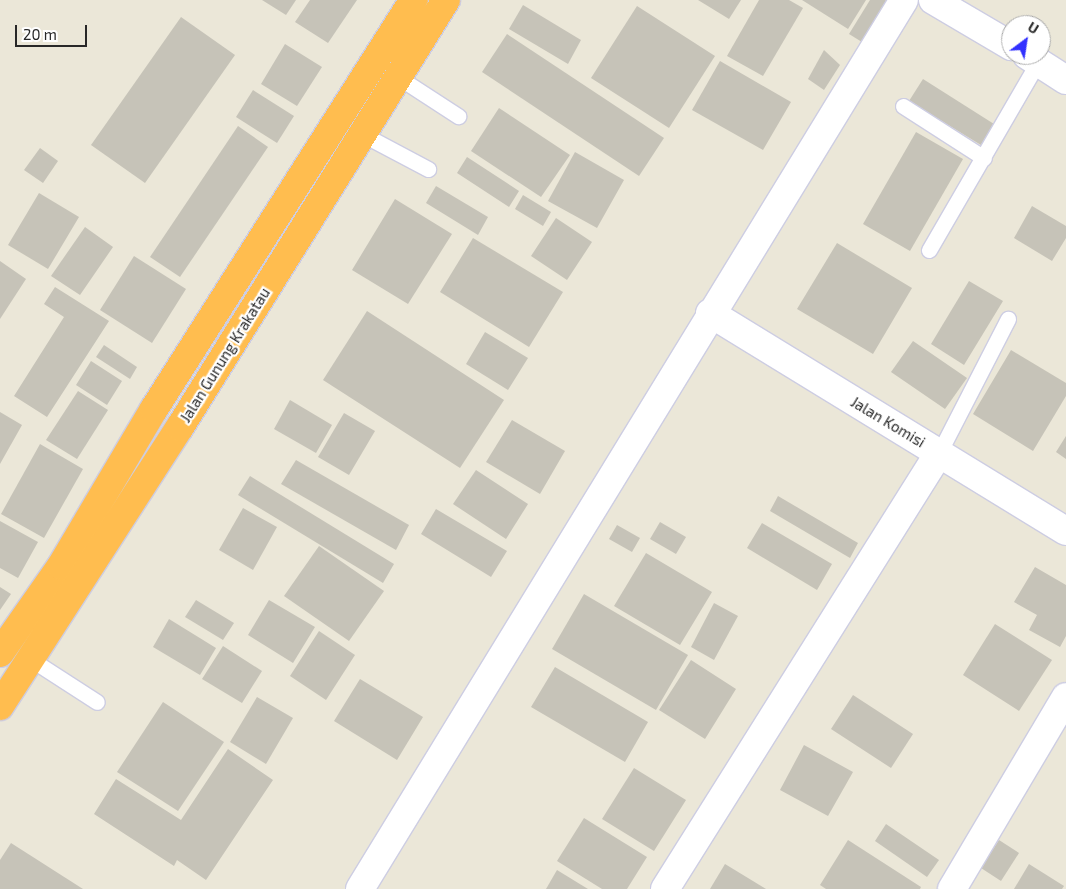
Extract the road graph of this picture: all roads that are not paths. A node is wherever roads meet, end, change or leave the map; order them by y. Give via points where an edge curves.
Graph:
1 (414, 0) edge
2 (446, 0) edge
3 (904, 0) edge
4 (934, 0) edge
5 (1001, 40) edge
6 (1029, 65) edge
7 (1043, 65) edge
8 (398, 77) junction
9 (1066, 80) edge
10 (903, 106) dead end
11 (458, 116) dead end
12 (362, 134) junction
13 (984, 158) junction
14 (428, 169) dead end
15 (929, 250) dead end
16 (710, 313) junction
17 (1008, 319) dead end
18 (939, 453) junction
19 (1066, 530) edge
20 (0, 653) edge
21 (32, 660) junction
22 (1066, 698) edge
23 (97, 702) dead end
24 (0, 706) edge
25 (360, 889) edge
26 (665, 889) edge
27 (952, 889) edge

1 - 20 highway, Jalan Gunung Krakatau via 154,409 61,566
2 - 8 highway, Jalan Gunung Krakatau
3 - 16 street
4 - 5 street
6 - 13 lane
7 - 9 street
8 - 11 lane
8 - 12 highway, Jalan Gunung Krakatau
10 - 13 lane
12 - 14 lane
12 - 21 highway, Jalan Gunung Krakatau
13 - 15 lane
16 - 18 street, Jalan Komisi
16 - 25 street
17 - 18 lane
18 - 19 street, Jalan Komisi
18 - 26 street
21 - 23 lane
21 - 24 highway, Jalan Gunung Krakatau
22 - 27 street

